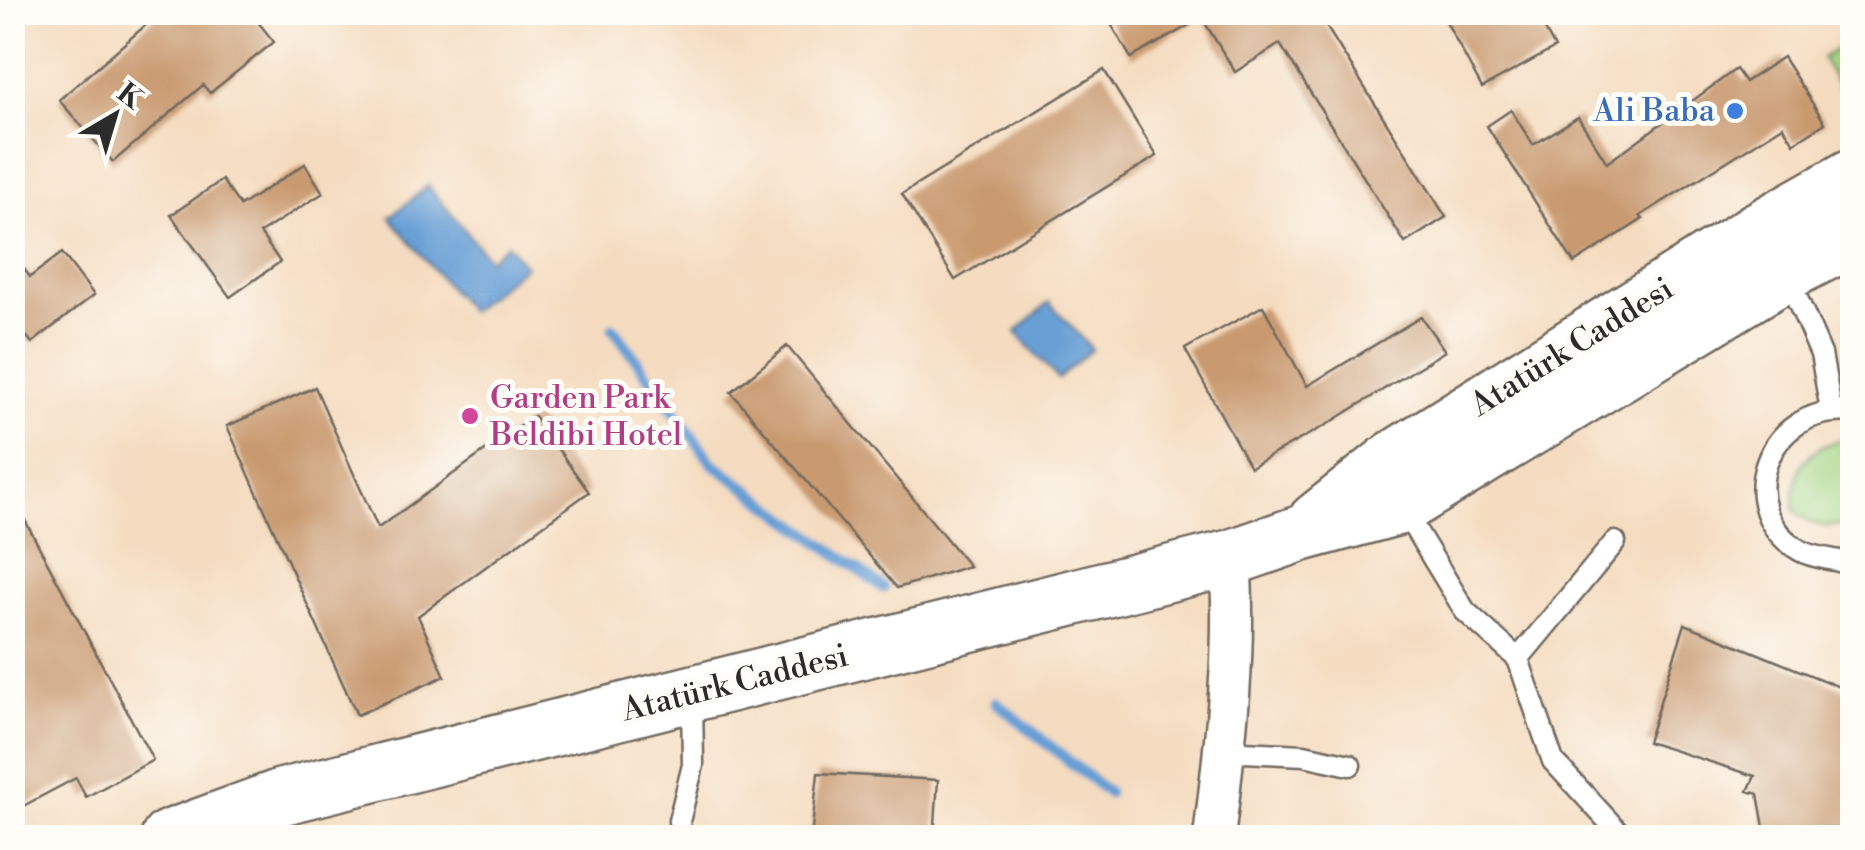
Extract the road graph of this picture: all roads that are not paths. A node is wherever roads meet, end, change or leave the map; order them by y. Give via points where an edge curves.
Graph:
1 (1852, 177) edge
2 (1852, 239) edge
3 (1771, 252) junction
4 (1842, 411) edge
5 (1391, 487) junction
6 (1615, 542) dead end
7 (1230, 558) junction
8 (1839, 561) dead end
9 (1518, 660) junction
10 (692, 694) junction
11 (1224, 751) junction
12 (1350, 765) dead end
13 (169, 838) edge
14 (681, 838) edge
15 (1214, 838) edge
16 (1624, 838) edge

1 - 3 street, Atatürk Caddesi
2 - 3 street, Atatürk Caddesi
3 - 4 lane
3 - 5 street, Atatürk Caddesi
4 - 8 lane via 1795,423 1770,451 1762,489 1773,525 1801,552
5 - 7 street, Atatürk Caddesi via 1302,533
5 - 9 lane via 1464,611
6 - 9 lane
7 - 10 street, Atatürk Caddesi
7 - 11 street via 1234,605
9 - 16 lane via 1553,761
10 - 13 street, Atatürk Caddesi via 280,797
10 - 14 lane via 693,765
11 - 12 lane via 1304,754
11 - 15 street

